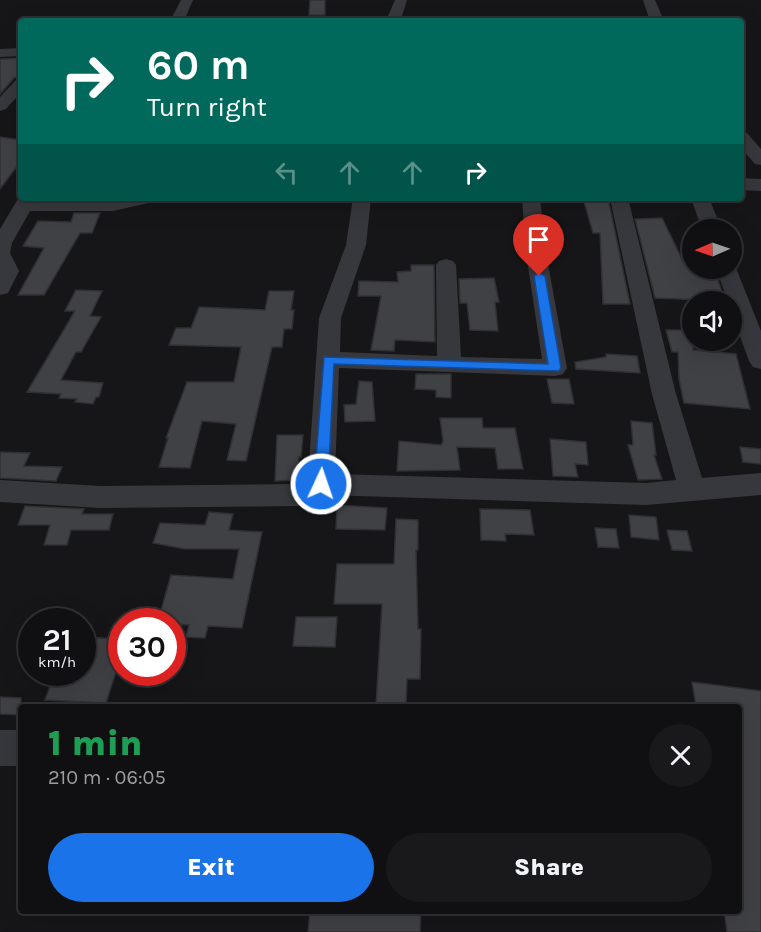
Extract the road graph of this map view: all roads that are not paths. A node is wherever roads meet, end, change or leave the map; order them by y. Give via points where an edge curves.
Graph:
1 (187, 0) edge
2 (401, 0) edge
3 (649, 0) edge
4 (178, 18) edge
5 (396, 18) edge
6 (656, 18) edge
7 (18, 52) edge
8 (0, 53) edge
9 (18, 86) edge
10 (0, 106) edge
11 (744, 140) edge
12 (761, 160) edge
13 (744, 184) edge
14 (761, 185) edge
15 (132, 201) edge
16 (362, 201) edge
17 (531, 201) edge
18 (620, 201) edge
19 (701, 201) edge
20 (25, 202) edge
21 (707, 219) edge
22 (0, 253) edge
23 (446, 265) dead end
24 (730, 279) edge
25 (0, 288) edge
26 (328, 360) junction
27 (761, 361) edge
28 (449, 364) junction
29 (321, 484) junction
30 (761, 484) edge
31 (692, 490) junction
32 (0, 491) edge
33 (0, 748) edge
34 (18, 748) edge

1 - 4 street
2 - 5 street
3 - 6 street
7 - 8 street
9 - 10 street
11 - 12 street
13 - 14 street
15 - 20 street via 113,205
16 - 26 street via 356,245 330,318
17 - 28 street via 555,368
18 - 31 street via 664,393
19 - 21 street
20 - 22 street
22 - 25 street via 8,271
23 - 28 street
24 - 27 street
26 - 28 street
26 - 29 street
29 - 31 street via 646,494
29 - 32 street via 300,495 100,497
30 - 31 street
33 - 34 street

